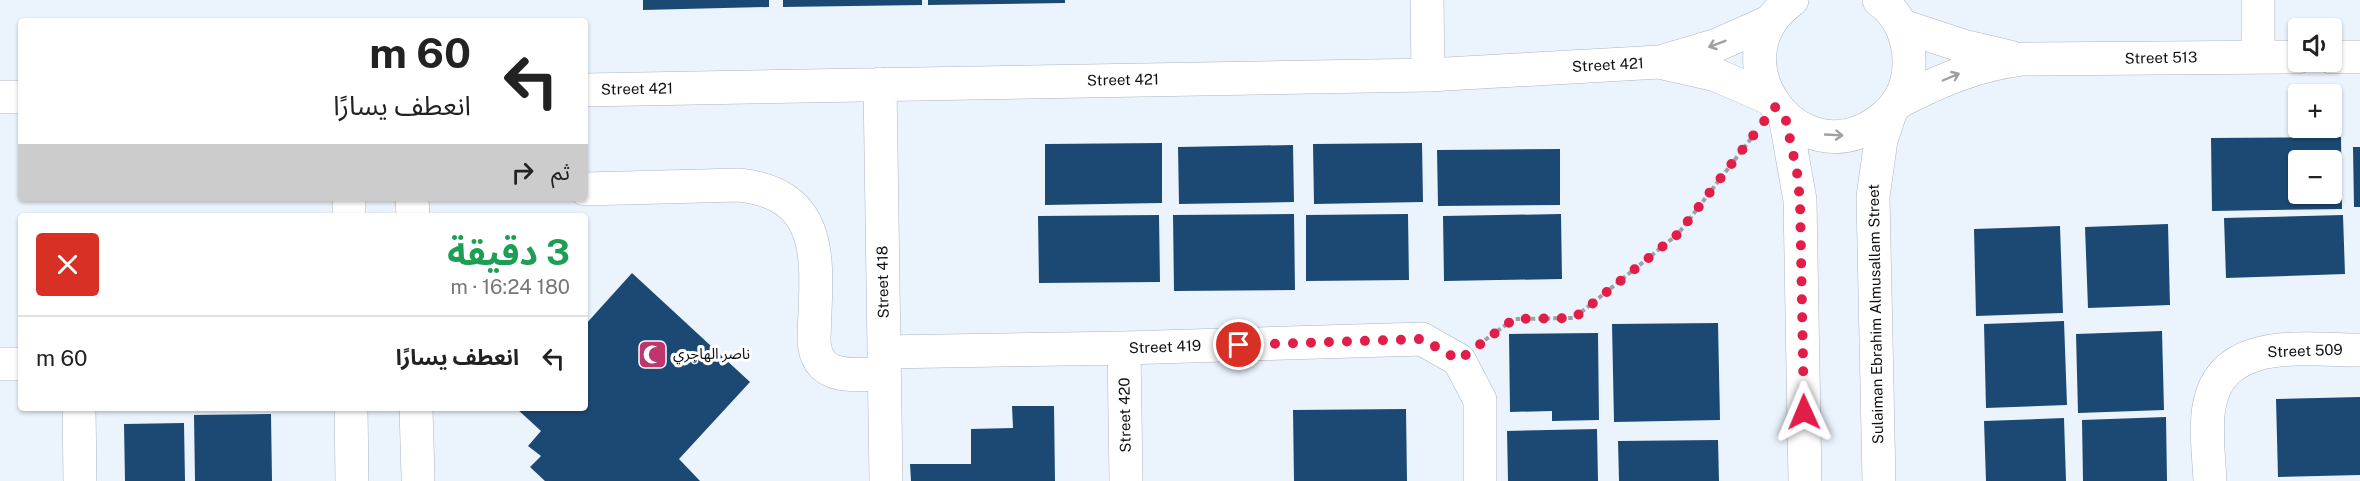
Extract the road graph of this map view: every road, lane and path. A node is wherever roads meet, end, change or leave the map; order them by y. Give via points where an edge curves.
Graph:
1 (1426, 0) edge
2 (2258, 0) edge
3 (1782, 7) edge
4 (1888, 8) edge
5 (2258, 57) junction
6 (2288, 57) edge
7 (2342, 57) edge
8 (2360, 57) edge
9 (2024, 59) junction
10 (1660, 62) junction
11 (1428, 75) junction
12 (880, 84) junction
13 (588, 90) edge
14 (18, 97) edge
15 (0, 98) edge
16 (1776, 107) junction
17 (1894, 107) junction
18 (588, 189) edge
19 (1124, 348) junction
20 (2360, 350) edge
21 (1459, 360) junction
22 (884, 363) junction
23 (0, 364) edge
24 (18, 364) edge
25 (80, 411) edge
26 (351, 411) edge
27 (416, 411) edge
28 (418, 477) dead end
29 (80, 481) edge
30 (352, 481) edge
31 (886, 481) edge
32 (1126, 481) edge
33 (1480, 481) edge
34 (1805, 481) edge
35 (1878, 481) edge
36 (2210, 481) edge

1 - 11 street
2 - 5 street
3 -> 10 street, Street 421 via 1717,45
3 - 16 street via 1761,46 1760,73
4 - 9 street, Street 513 via 1963,46
4 - 17 street, Sulaiman Ebrahim Almusallam Street via 1910,51 1909,77
5 - 6 street, Street 513
5 - 9 street, Street 513
7 - 8 street
17 -> 9 street, Street 513 via 1960,73 1991,63
10 - 11 street, Street 421
10 - 16 street, Street 421 via 1716,75
11 - 12 street, Street 421
12 - 13 street, Street 421
12 - 22 street, Street 418
14 - 15 street
16 -> 17 street, Street 421 via 1795,125 1819,134 1844,136 1869,128
16 - 21 path via 1678,234 1574,318 1514,319
16 - 34 street via 1797,172 1800,200
17 - 35 street, Sulaiman Ebrahim Almusallam Street via 1881,140 1873,197
18 - 22 street, Street 419 via 739,186 773,192 800,214 814,246 814,341 819,361 836,373
19 - 21 street, Street 419 via 1422,339
19 - 22 street, Street 419
19 - 32 street, Street 420
20 - 36 street, Street 509 via 2265,351 2238,361 2226,371 2214,389 2208,410
21 - 33 street via 1480,400
22 - 31 street, Street 418
23 - 24 street
25 - 29 street
26 - 30 street
27 - 28 street

